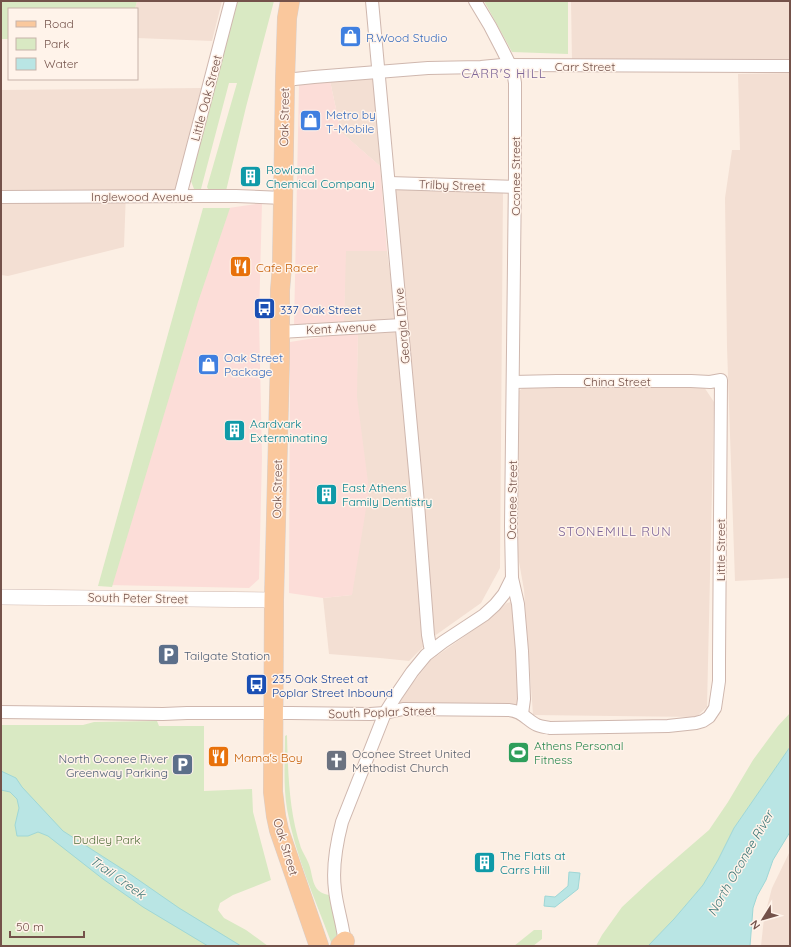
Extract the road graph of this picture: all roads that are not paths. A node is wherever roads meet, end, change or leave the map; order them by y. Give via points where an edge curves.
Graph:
1 (231, 1) edge
2 (290, 1) edge
3 (372, 1) edge
4 (475, 1) edge
5 (510, 65) junction
6 (790, 66) edge
7 (379, 72) junction
8 (285, 80) junction
9 (388, 183) junction
10 (515, 187) junction
11 (180, 196) junction
12 (1, 197) edge
13 (283, 198) junction
14 (402, 325) junction
15 (280, 332) junction
16 (721, 380) joint
17 (513, 382) junction
18 (512, 578) junction
19 (1, 596) edge
20 (274, 600) junction
21 (432, 650) junction
22 (1, 712) edge
23 (274, 713) junction
24 (385, 714) junction
25 (522, 714) junction
26 (709, 717) joint
27 (343, 944) edge
28 (319, 946) edge

1 - 11 street, Little Oak Street
2 - 8 main road, Oak Street
3 - 7 street, Georgia Drive
4 - 5 street, Oconee Street
5 - 6 street, Carr Street
5 - 7 street, Carr Street
5 - 10 street, Oconee Street via 515,83
7 - 8 street, Carr Street
7 - 9 street, Georgia Drive
8 - 13 main road, Oak Street
9 - 10 street, Trilby Street
9 - 14 street, Georgia Drive
10 - 17 street, Oconee Street
11 - 12 street, Inglewood Avenue
11 - 13 street, Inglewood Avenue
13 - 15 main road, Oak Street
14 - 15 street, Kent Avenue
14 - 21 street, Georgia Drive via 428,635
15 - 20 main road, Oak Street
16 - 17 street, China Street
16 - 26 street, Little Street via 720,661 716,704
17 - 18 street, Oconee Street
18 - 21 street, Oconee Street via 504,594 490,610
18 - 25 street via 518,604 522,651
19 - 20 street, South Peter Street
20 - 23 main road, Oak Street
21 - 24 street, Oconee Street via 412,672
22 - 23 street, South Poplar Street
23 - 24 street, South Poplar Street
23 - 28 main road, Oak Street via 273,792 276,816
24 - 25 street, South Poplar Street via 403,709 515,710
24 - 27 street, Oconee Street via 342,822 336,844 335,891 344,933
25 - 26 street, South Poplar Street via 536,725 550,728 668,726 696,723

